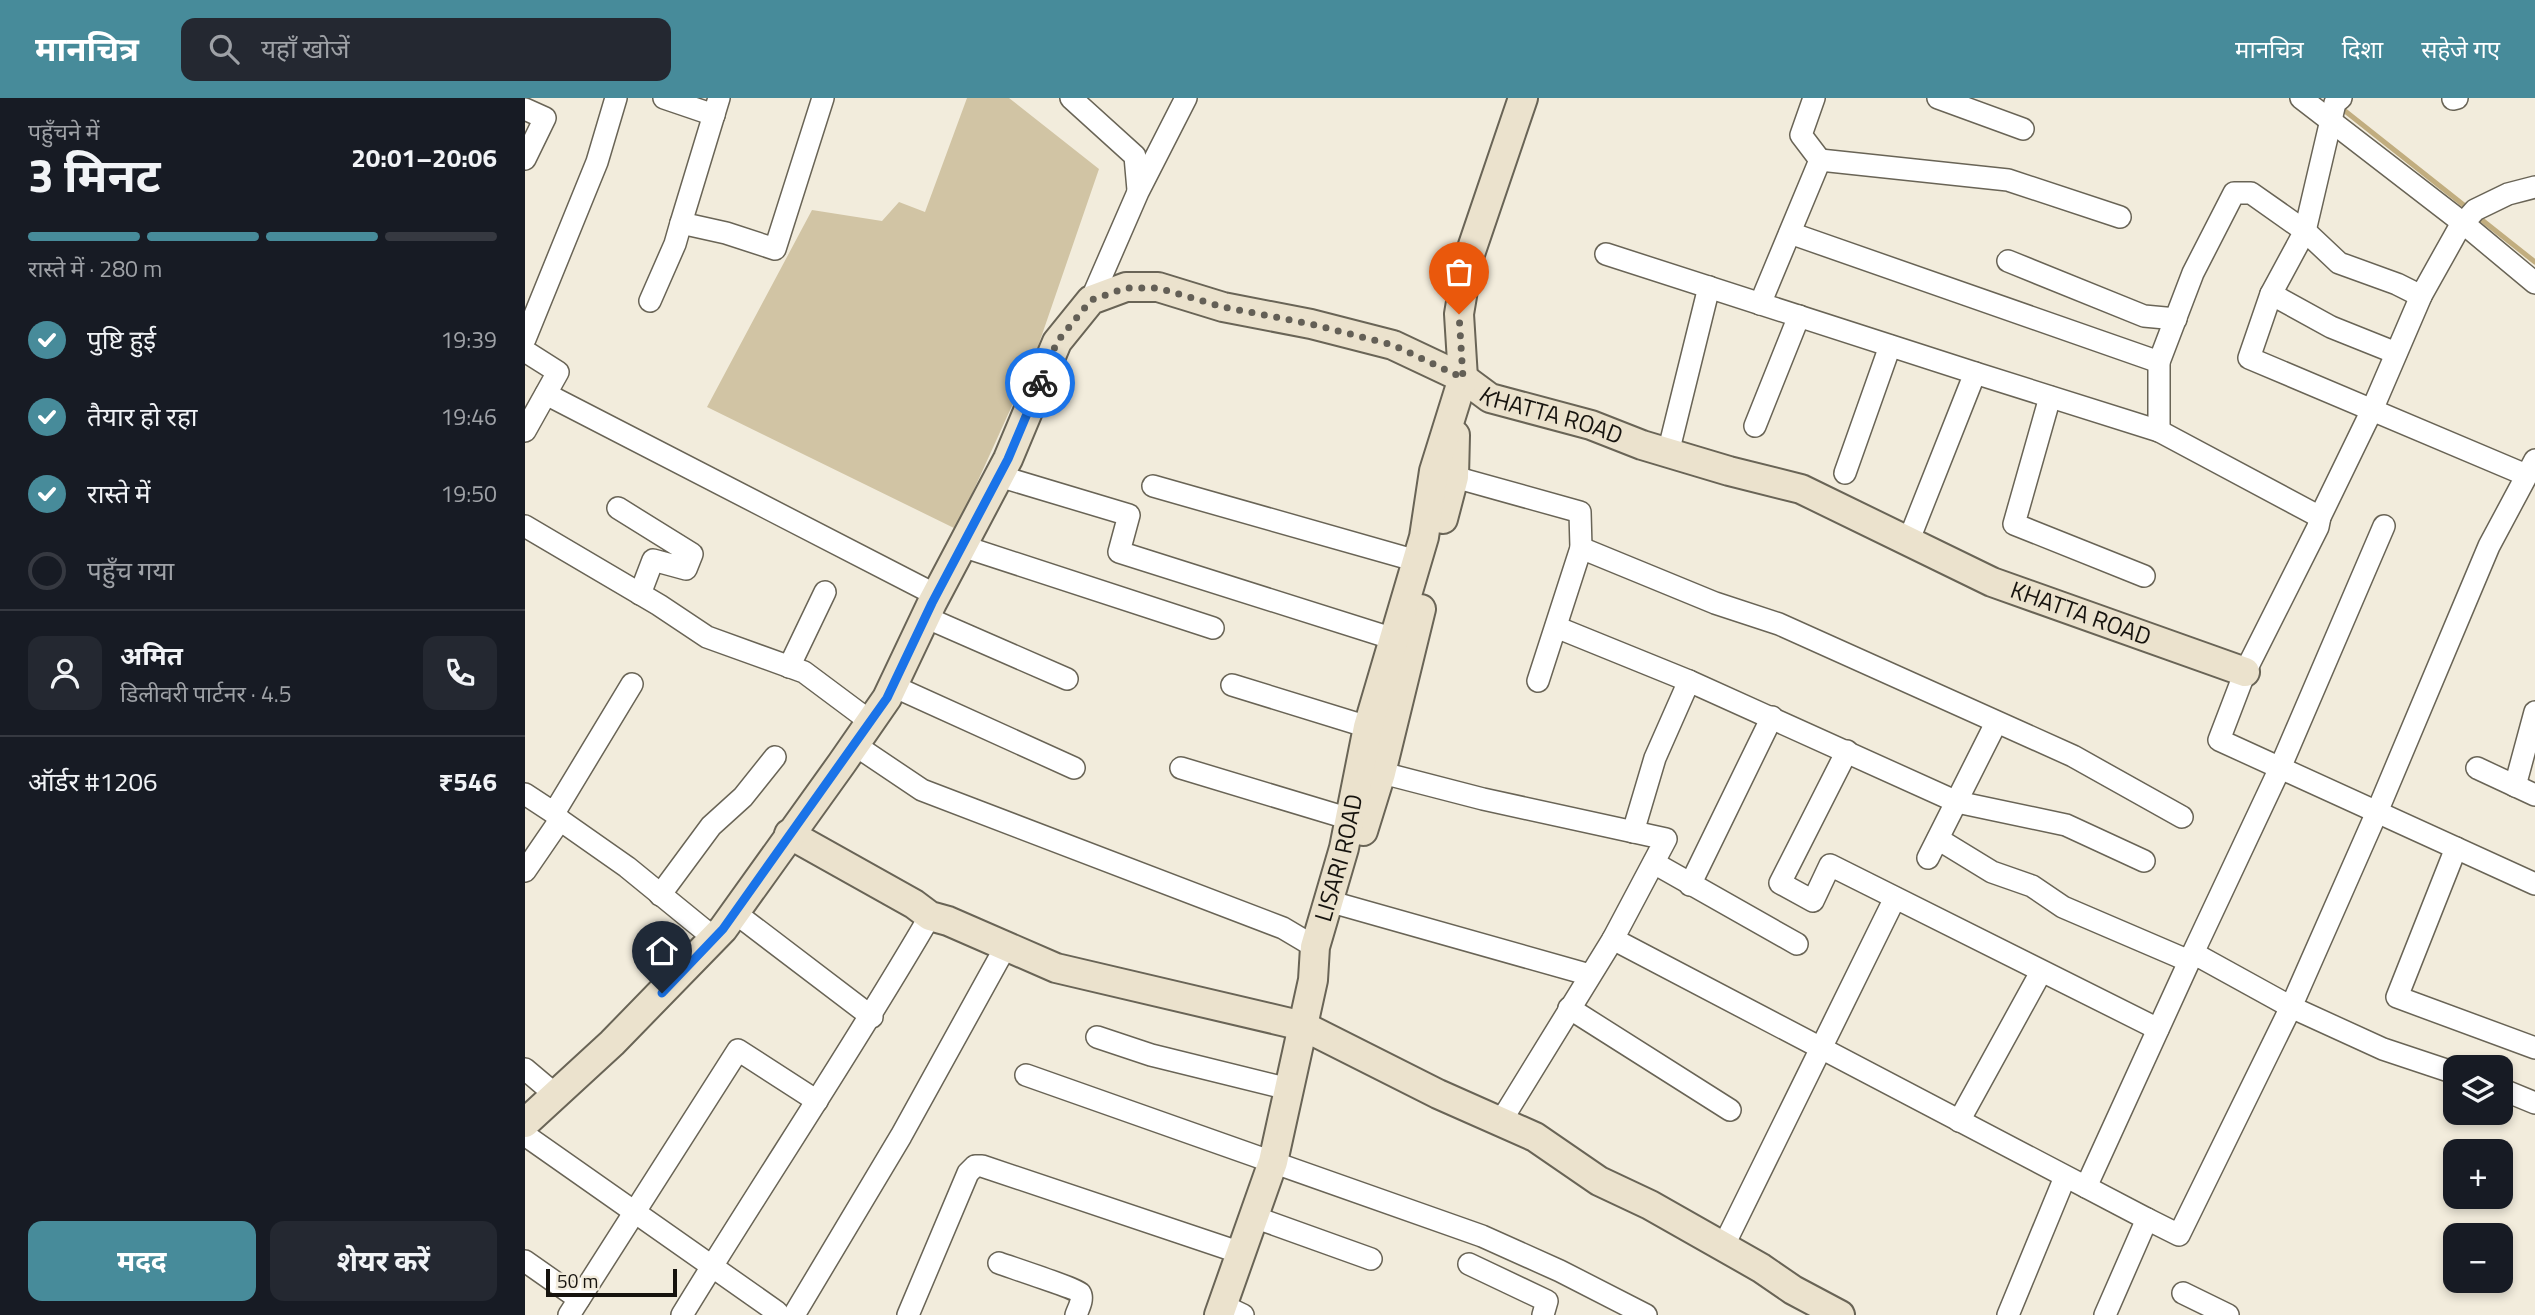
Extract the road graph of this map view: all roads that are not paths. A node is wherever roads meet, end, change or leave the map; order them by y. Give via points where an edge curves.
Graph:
1 (616, 98) edge
2 (664, 98) edge
3 (823, 98) edge
4 (1071, 98) edge
5 (1186, 98) edge
6 (1523, 98) edge
7 (1814, 98) edge
8 (1938, 98) edge
9 (2301, 98) edge
10 (2341, 98) edge
11 (716, 106) edge
12 (525, 109) edge
13 (2330, 122) junction
14 (2024, 129) dead end
15 (525, 159) edge
16 (1820, 160) junction
17 (2535, 187) edge
18 (1138, 192) junction
19 (2120, 217) dead end
20 (681, 223) junction
21 (2463, 223) junction
22 (2305, 231) junction
23 (1790, 233) junction
24 (1606, 254) dead end
25 (2008, 261) dead end
26 (2535, 283) edge
27 (1709, 287) junction
28 (2270, 294) junction
29 (2421, 296) junction
30 (1091, 300) junction
31 (650, 301) dead end
32 (1760, 304) junction
33 (1798, 316) junction
34 (2176, 319) junction
35 (525, 339) edge
36 (1890, 346) junction
37 (525, 351) edge
38 (2396, 353) junction
39 (2159, 362) junction
40 (1975, 373) junction
41 (1460, 387) junction
42 (546, 394) junction
43 (2050, 397) junction
44 (2372, 410) junction
45 (1755, 426) dead end
46 (525, 431) edge
47 (2159, 431) junction
48 (1668, 453) junction
49 (2530, 468) edge
50 (1444, 474) junction
51 (1845, 474) dead end
52 (999, 476) junction
53 (1153, 486) dead end
54 (618, 508) dead end
55 (2320, 517) junction
56 (525, 526) edge
57 (2384, 526) dead end
58 (1908, 542) junction
59 (962, 546) junction
60 (1581, 548) junction
61 (1417, 561) junction
62 (2144, 576) dead end
63 (825, 592) dead end
64 (640, 594) junction
65 (930, 606) junction
66 (1556, 627) junction
67 (1213, 628) dead end
68 (1394, 639) junction
69 (789, 667) junction
70 (2245, 672) junction
71 (1067, 679) dead end
72 (1538, 681) dead end
73 (1689, 681) junction
74 (632, 684) dead end
75 (1232, 685) dead end
76 (893, 686) junction
77 (2535, 712) edge
78 (1772, 717) junction
79 (871, 722) junction
80 (1997, 723) junction
81 (1368, 727) junction
82 (855, 746) junction
83 (1847, 751) junction
84 (775, 757) dead end
85 (1074, 768) dead end
86 (1181, 768) dead end
87 (2280, 768) junction
88 (2477, 768) dead end
89 (1371, 770) junction
90 (2515, 786) junction
91 (525, 794) edge
92 (2535, 795) edge
93 (1957, 802) junction
94 (2377, 812) junction
95 (557, 816) junction
96 (2182, 817) dead end
97 (1350, 819) junction
98 (1633, 832) junction
99 (789, 834) junction
100 (2456, 848) junction
101 (2144, 861) dead end
102 (1654, 863) junction
103 (525, 871) edge
104 (2535, 884) edge
105 (1690, 885) junction
106 (660, 895) junction
107 (1895, 898) junction
108 (1335, 902) junction
109 (734, 912) junction
110 (930, 916) junction
111 (714, 938) junction
112 (1613, 939) junction
113 (1797, 944) dead end
114 (1006, 946) junction
115 (1315, 947) junction
116 (2191, 957) junction
117 (2041, 972) junction
118 (1590, 975) junction
119 (2291, 1007) junction
120 (1569, 1009) junction
121 (872, 1017) junction
122 (2158, 1029) junction
123 (1309, 1030) junction
124 (1097, 1037) dead end
125 (1820, 1048) junction
126 (2535, 1048) edge
127 (525, 1069) edge
128 (2443, 1069) edge
129 (1026, 1075) dead end
130 (1289, 1089) junction
131 (2513, 1094) edge
132 (557, 1096) junction
133 (817, 1101) junction
134 (2535, 1103) edge
135 (1730, 1110) dead end
136 (1501, 1121) junction
137 (1959, 1121) junction
138 (525, 1123) edge
139 (525, 1135) edge
140 (1281, 1165) junction
141 (2066, 1177) junction
142 (2085, 1187) junction
143 (634, 1213) junction
144 (2147, 1219) junction
145 (1262, 1220) junction
146 (1723, 1247) junction
147 (1241, 1253) junction
148 (1371, 1259) dead end
149 (525, 1261) edge
150 (999, 1263) dead end
151 (1469, 1264) dead end
152 (711, 1266) junction
153 (2183, 1293) dead end
154 (574, 1307) edge
155 (1233, 1313) edge
156 (1639, 1313) edge
157 (783, 1314) edge
158 (682, 1315) edge
159 (908, 1315) edge
160 (1076, 1315) edge
161 (1543, 1315) edge
162 (1840, 1315) edge
163 (2008, 1315) edge
164 (2105, 1315) edge
165 (2228, 1315) edge

1 - 35 street via 597,162
2 - 11 street
3 - 20 street via 775,249
4 - 18 street via 1135,156
5 - 18 street
6 - 41 street, LISARI ROAD via 1468,260 1459,314
7 - 16 street via 1801,135
8 - 14 street
9 - 13 street
10 - 13 street
11 - 20 street
12 - 15 street via 545,118
13 - 21 street
13 - 22 street
16 - 19 street via 2008,180
16 - 23 street
17 - 21 street via 2486,205
18 - 30 street
20 - 31 street
21 - 26 street
21 - 29 street
22 - 28 street
22 - 29 street via 2339,263
22 - 34 street via 2251,193 2234,193 2193,273
23 - 32 street
23 - 39 street
24 - 27 street
25 - 34 street via 2144,316
27 - 32 street
27 - 48 street
28 - 38 street via 2331,327
28 - 44 street via 2249,358
29 - 38 street
30 - 41 street, KHATTA ROAD via 1126,288 1158,288 1223,307 1311,324 1393,345
30 - 52 street via 1057,342
32 - 33 street
33 - 36 street
33 - 45 street
34 - 39 street
36 - 40 street
36 - 51 street
37 - 42 street via 558,372
38 - 44 street
39 - 47 street
40 - 43 street
40 - 58 street
41 - 48 street, KHATTA ROAD
41 - 50 street, LISARI ROAD
42 - 46 street
42 - 65 street
43 - 47 street
43 - 62 street via 2014,524
44 - 49 street
44 - 55 street
47 - 55 street
48 - 58 street, KHATTA ROAD via 1801,489
49 - 94 street via 2489,546
50 - 60 street via 1580,512
50 - 61 street, LISARI ROAD
50 - 89 street, LISARI ROAD
52 - 59 street
52 - 68 street via 1129,515 1119,552
53 - 61 street
54 - 64 street via 692,554 686,569 653,560
55 - 70 street
56 - 64 street
57 - 87 street
58 - 70 street, KHATTA ROAD via 1992,582
59 - 65 street
59 - 67 street
60 - 66 street
60 - 80 street via 1779,624
61 - 68 street, LISARI ROAD
63 - 69 street
64 - 69 street via 707,637
65 - 71 street
65 - 76 street
66 - 72 street
66 - 73 street
68 - 81 street, LISARI ROAD
69 - 79 street via 804,672
70 - 87 street via 2219,740
73 - 78 street
73 - 98 street via 1655,758
74 - 95 street
75 - 81 street
76 - 79 street
76 - 85 street
77 - 90 street
78 - 83 street
78 - 105 street
79 - 82 street
80 - 93 street
80 - 96 street via 2073,756
81 - 89 street, LISARI ROAD
82 - 99 street
82 - 115 street via 922,790 1283,928
83 - 93 street
83 - 107 street via 1780,883 1813,901 1830,865
84 - 106 street via 711,827
86 - 97 street
87 - 94 street
87 - 116 street
88 - 90 street
89 - 97 street, LISARI ROAD
89 - 98 street
89 - 108 street, LISARI ROAD
90 - 92 street
91 - 95 street
93 - 101 street via 2066,825
93 - 116 street via 1933,848 2032,886 2063,907
94 - 100 street
94 - 119 street
95 - 103 street
95 - 106 street
97 - 108 street, LISARI ROAD
98 - 102 street via 1666,839
99 - 109 street
99 - 110 street
100 - 104 street
100 - 126 street via 2397,997
102 - 105 street
102 - 112 street
105 - 113 street
106 - 111 street
107 - 117 street
107 - 125 street
108 - 115 street, LISARI ROAD
108 - 118 street
108 - 123 street, LISARI ROAD
109 - 111 street
109 - 121 street
110 - 114 street
110 - 121 street
111 - 132 street
112 - 118 street
112 - 125 street
114 - 123 street via 1056,968
114 - 157 street via 901,1136
115 - 123 street, LISARI ROAD
116 - 119 street
116 - 122 street
117 - 122 street
117 - 137 street
118 - 120 street
119 - 128 street via 2383,1049
119 - 144 street via 2179,1235
120 - 135 street
120 - 136 street
121 - 133 street
122 - 142 street
123 - 130 street, LISARI ROAD
123 - 136 street
123 - 140 street, LISARI ROAD
124 - 130 street
125 - 137 street
125 - 146 street
127 - 132 street
129 - 140 street
130 - 140 street, LISARI ROAD
131 - 134 street
132 - 138 street
133 - 143 street via 738,1049
133 - 152 street
136 - 146 street via 1535,1137 1599,1181
137 - 141 street
139 - 143 street
140 - 145 street, LISARI ROAD
140 - 156 street via 1482,1236
141 - 142 street
141 - 163 street
142 - 144 street
143 - 152 street
143 - 154 street
144 - 164 street
145 - 147 street, LISARI ROAD
145 - 148 street
145 - 155 street, LISARI ROAD
146 - 162 street
147 - 155 street, LISARI ROAD
147 - 159 street via 975,1166 968,1172
149 - 154 street
150 - 160 street via 1080,1293
151 - 161 street via 1547,1301
152 - 157 street
152 - 158 street
153 - 165 street

